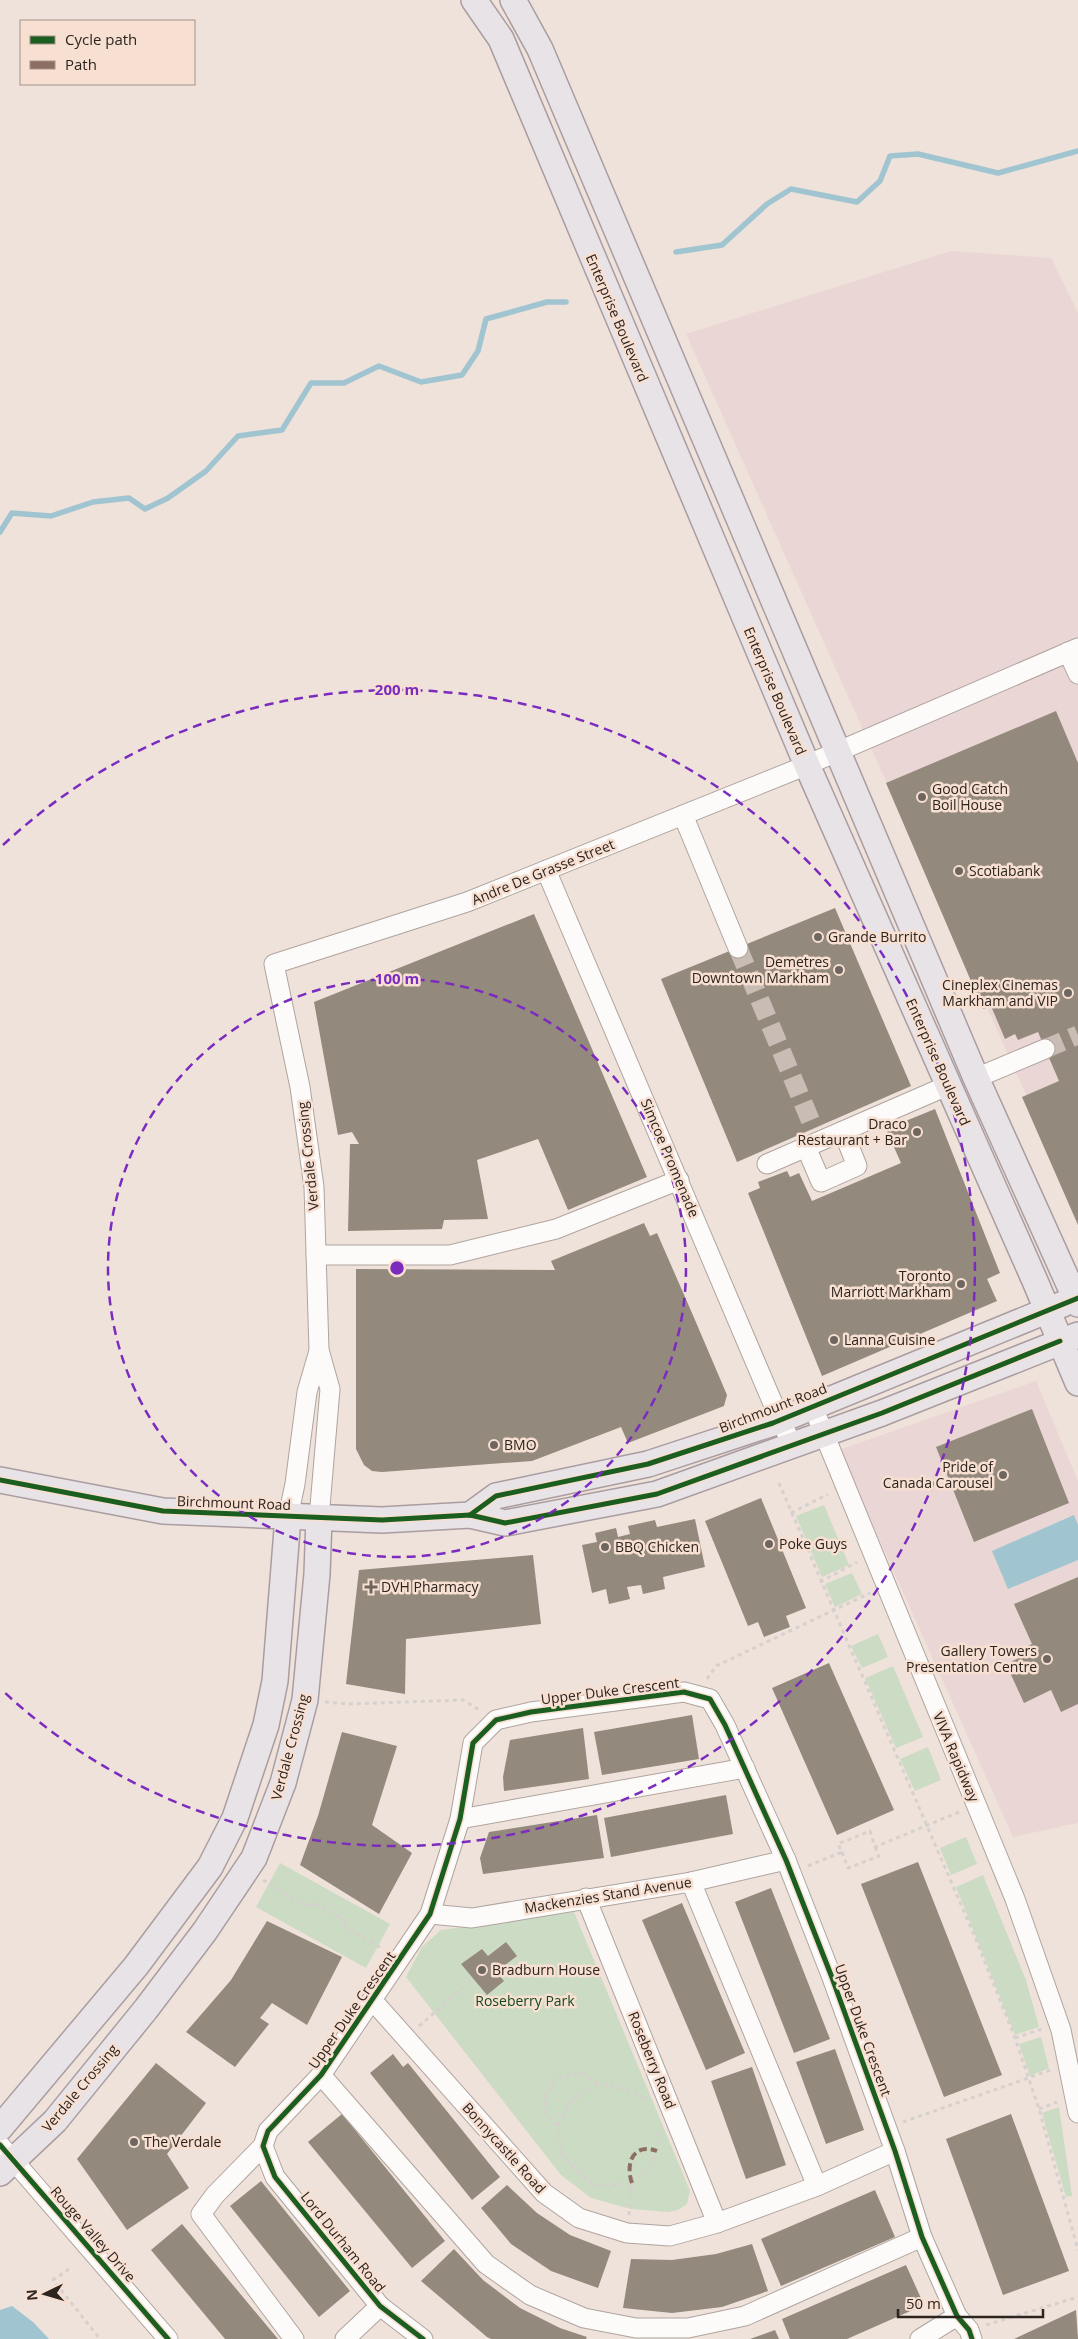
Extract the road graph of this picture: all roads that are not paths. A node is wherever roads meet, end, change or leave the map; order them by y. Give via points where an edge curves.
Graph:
1 (474, 0) edge
2 (513, 0) edge
3 (1073, 650) edge
4 (1078, 674) edge
5 (838, 752) junction
6 (807, 766) junction
7 (682, 816) junction
8 (546, 870) junction
9 (738, 948) tunnel mouth
10 (274, 964) joint
11 (1045, 1049) tunnel mouth
12 (976, 1078) junction
13 (949, 1085) junction
14 (843, 1131) junction
15 (813, 1139) junction
16 (768, 1164) dead end
17 (679, 1180) junction
18 (316, 1255) junction
19 (1077, 1301) edge
20 (1048, 1310) junction
21 (1069, 1338) edge
22 (319, 1350) junction
23 (1078, 1383) edge
24 (813, 1407) junction
25 (780, 1420) junction
26 (824, 1435) junction
27 (793, 1446) junction
28 (0, 1480) edge
29 (470, 1515) junction
30 (288, 1517) junction
31 (318, 1518) junction
32 (745, 1768) junction
33 (460, 1818) junction
34 (788, 1866) junction
35 (691, 1882) junction
36 (586, 1898) junction
37 (430, 1914) junction
38 (373, 2001) junction
39 (321, 2075) junction
40 (1078, 2113) edge
41 (0, 2128) edge
42 (263, 2146) junction
43 (895, 2151) junction
44 (5, 2160) edge
45 (817, 2186) junction
46 (717, 2222) junction
47 (922, 2237) junction
48 (380, 2306) junction
49 (966, 2328) edge
50 (168, 2339) edge
51 (294, 2339) edge
52 (345, 2339) edge
53 (423, 2339) edge
54 (920, 2339) edge

1 - 6 main road, Enterprise Boulevard via 501,39
2 - 5 main road, Enterprise Boulevard via 540,50
3 - 4 street
3 - 5 street, Andre De Grasse Street
5 - 6 street, Andre De Grasse Street
5 - 12 main road, Enterprise Boulevard
6 - 7 street, Andre De Grasse Street
6 - 13 main road, Enterprise Boulevard
7 - 8 street, Andre De Grasse Street
7 - 9 street
8 - 10 street, Andre De Grasse Street via 467,902
8 - 17 street, Simcoe Promenade
10 - 18 street, Verdale Crossing via 302,1096 314,1187
11 - 12 street
12 - 19 main road, Enterprise Boulevard
13 - 14 street
13 - 20 main road, Enterprise Boulevard
14 - 15 street
14 - 15 street via 858,1166 821,1182
15 - 16 street
17 - 18 street via 556,1229 450,1255
17 - 25 street, Simcoe Promenade
18 - 22 street, Verdale Crossing
19 - 20 main road, Birchmount Road
20 - 21 main road, Enterprise Boulevard
20 - 24 main road, Birchmount Road
21 - 23 main road, Enterprise Boulevard
21 - 26 main road, Birchmount Road
22 - 30 street, Verdale Crossing via 307,1392
22 - 31 street, Verdale Crossing via 330,1390
24 - 25 main road, Birchmount Road
24 - 26 street, VIVA Rapidway
25 - 27 street, Simcoe Promenade
25 - 29 main road, Birchmount Road via 648,1464 496,1496
26 - 27 main road, Birchmount Road
26 - 40 street, VIVA Rapidway via 1015,1899 1061,2030
27 - 29 main road, Birchmount Road via 657,1494 505,1523
28 - 30 main road, Birchmount Road via 163,1511
29 - 31 main road, Birchmount Road via 382,1520
30 - 31 main road, Birchmount Road
30 - 41 main road, Verdale Crossing via 276,1681 266,1726 235,1818 210,1866 136,1966
31 - 44 main road, Verdale Crossing via 317,1574 304,1700 284,1783 254,1858 205,1931 146,2009 55,2121
32 - 33 street
32 - 33 street, Upper Duke Crescent via 710,1699 695,1695 677,1693 531,1712 496,1720 472,1743
32 - 34 street, Upper Duke Crescent
33 - 37 street, Upper Duke Crescent
34 - 35 street, Mackenzies Stand Avenue
34 - 43 street, Upper Duke Crescent
35 - 36 street, Mackenzies Stand Avenue
35 - 45 street
36 - 37 street, Mackenzies Stand Avenue via 472,1918
36 - 46 street, Roseberry Road
37 - 38 street, Upper Duke Crescent
38 - 39 street, Upper Duke Crescent
38 - 46 street, Bonnycastle Road via 544,2193 578,2218 628,2233 670,2236
39 - 42 street, Upper Duke Crescent via 268,2131
39 - 47 street via 486,2264 530,2295 584,2318 636,2328 688,2328 745,2316
42 - 48 street, Lord Durham Road via 275,2177
42 - 51 street, Upper Duke Crescent via 201,2214
43 - 45 street, Bonnycastle Road
43 - 47 street, Upper Duke Crescent
44 - 50 street, Rouge Valley Drive
45 - 46 street, Bonnycastle Road
47 - 49 street, Upper Duke Crescent
48 - 52 street
48 - 53 street, Lord Durham Road
49 - 54 street

